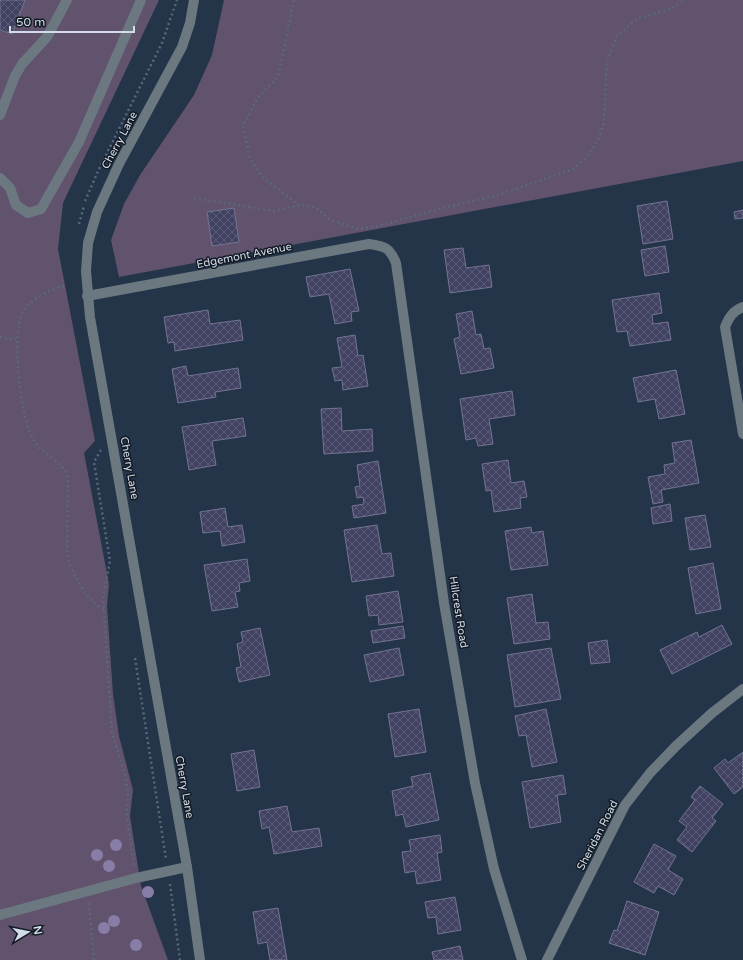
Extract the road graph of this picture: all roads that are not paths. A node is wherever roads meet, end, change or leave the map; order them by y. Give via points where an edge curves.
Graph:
1 (67, 0) edge
2 (141, 0) edge
3 (194, 0) edge
4 (0, 114) edge
5 (0, 178) edge
6 (396, 263) joint
7 (87, 296) junction
8 (743, 307) edge
9 (743, 434) edge
10 (743, 689) edge
11 (187, 867) junction
12 (0, 914) edge
13 (200, 960) edge
14 (522, 960) edge
15 (547, 960) edge

1 - 4 street via 47,36 22,64
2 - 5 street via 79,142 42,209 28,213 16,205 10,188
3 - 7 street, Cherry Lane via 182,47 118,164 97,212 88,243
6 - 7 street, Edgemont Avenue via 391,251 380,245 369,244
6 - 14 street, Hillcrest Road via 443,595 475,783 494,869
7 - 11 street, Cherry Lane
8 - 9 street via 736,310 725,327
10 - 15 street, Sheridan Road via 676,746 650,773 625,805
11 - 12 street
11 - 13 street, Cherry Lane

